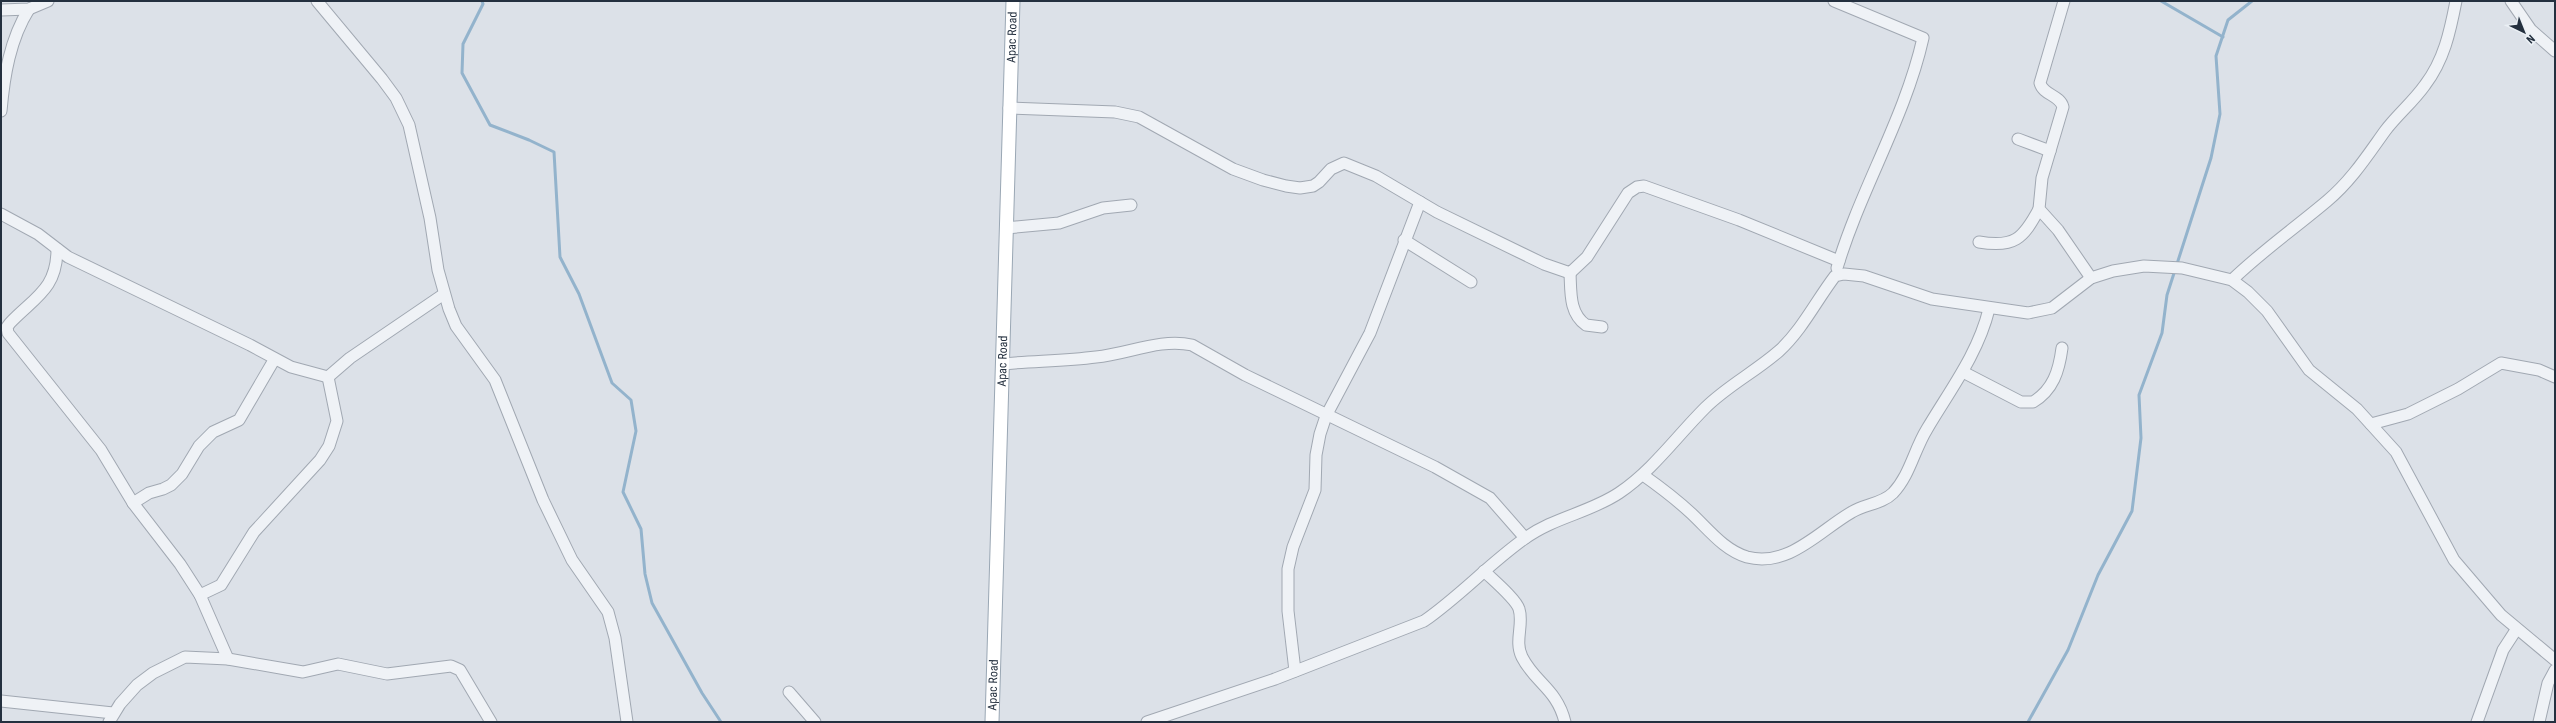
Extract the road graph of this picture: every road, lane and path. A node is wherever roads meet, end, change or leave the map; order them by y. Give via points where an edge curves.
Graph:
1 (48, 1) edge
2 (317, 1) edge
3 (1013, 1) edge
4 (1834, 1) edge
5 (2064, 1) edge
6 (2456, 1) edge
7 (2511, 1) edge
8 (1, 10) edge
9 (30, 10) junction
10 (2555, 51) edge
11 (1010, 108) junction
12 (1, 111) edge
13 (2018, 139) dead end
14 (2050, 151) junction
15 (1420, 202) junction
16 (1131, 204) dead end
17 (2039, 209) junction
18 (1, 214) edge
19 (1006, 228) junction
20 (1404, 240) junction
21 (1979, 242) dead end
22 (57, 249) junction
23 (1839, 261) junction
24 (1570, 273) junction
25 (1835, 276) junction
26 (2091, 278) junction
27 (2232, 280) junction
28 (1471, 282) dead end
29 (444, 294) junction
30 (1989, 309) junction
31 (1602, 326) dead end
32 (2062, 348) dead end
33 (274, 360) junction
34 (1002, 364) junction
35 (1963, 372) junction
36 (328, 377) junction
37 (2555, 377) edge
38 (1326, 416) junction
39 (2371, 424) junction
40 (1642, 475) junction
41 (133, 503) junction
42 (1525, 538) junction
43 (1484, 571) junction
44 (200, 595) junction
45 (2516, 630) junction
46 (228, 659) junction
47 (2555, 660) edge
48 (2555, 670) edge
49 (1295, 671) junction
50 (790, 692) dead end
51 (1, 702) edge
52 (111, 718) edge
53 (491, 722) edge
54 (627, 722) edge
55 (815, 722) edge
56 (992, 722) edge
57 (1146, 722) edge
58 (1565, 722) edge
59 (2477, 722) edge
60 (2539, 722) edge

1 - 9 street
2 - 29 street via 382,78 396,98 409,125
3 - 11 main road, Apac Road
4 - 23 street via 1923,38 1903,102
5 - 14 street via 2040,83 2063,107
6 - 27 street via 2447,44 2436,68 2349,181 2328,201 2270,245
7 - 10 street via 2531,30
8 - 9 street
9 - 12 street via 23,19 5,71
11 - 15 street via 1115,112 1139,117 1233,168 1263,180 1293,187 1313,186 1331,169 1344,163 1376,176
11 - 19 main road, Apac Road
13 - 14 street
14 - 17 street via 2042,178
15 - 20 street
15 - 24 street via 1544,264
16 - 19 street via 1103,208 1059,223
17 - 21 street via 2017,240 2002,245
17 - 26 street via 2058,230
18 - 22 street via 38,234
19 - 34 main road, Apac Road
20 - 28 street
20 - 38 street via 1370,333
22 - 33 street via 68,257 250,345
22 - 41 street via 55,269 49,285 10,323 7,327 8,333 101,450
23 - 24 street via 1746,223 1644,186 1636,187 1628,193 1587,257
23 - 25 street
24 - 31 street via 1575,314 1586,325
25 - 30 street via 1844,274 1875,279 1932,299
25 - 40 street via 1800,328 1779,350 1712,402
26 - 27 street via 2113,270 2144,266 2182,268
26 - 30 street via 2052,308 2028,313
27 - 39 street via 2267,311 2309,370
29 - 36 street via 350,358
29 - 54 street via 456,326 495,380 544,500 572,560 608,612 615,638
30 - 35 street via 1983,333
32 - 35 street via 2056,375 2048,389 2033,402 2021,402
33 - 36 street
33 - 41 street via 239,420 213,432 174,482
34 - 38 street via 1097,357 1140,347 1184,343 1203,350 1234,369
34 - 56 main road, Apac Road
35 - 40 street via 1926,430 1903,481 1892,494 1881,501 1853,511 1820,536 1791,552 1762,560 1732,549 1657,484
36 - 44 street via 337,421 329,446 320,460 254,532 221,585
37 - 39 street via 2539,370 2501,363 2458,389 2408,414
38 - 42 street via 1435,468 1490,498
38 - 49 street via 1316,455 1315,490 1293,547 1288,569 1288,612
39 - 45 street via 2396,452 2407,469 2454,560
40 - 42 street via 1599,505 1560,518
41 - 44 street via 180,564
42 - 43 street
43 - 49 street via 1443,608 1424,621
43 - 58 street via 1519,607 1521,619 1518,646 1522,657 1557,698
44 - 46 street
45 - 47 street
45 - 59 street via 2503,650
46 - 52 street via 195,656 170,663 136,685
46 - 53 street via 303,672 338,664 387,674 451,666 460,670
48 - 60 street via 2548,683
49 - 57 street
50 - 55 street
51 - 52 street

